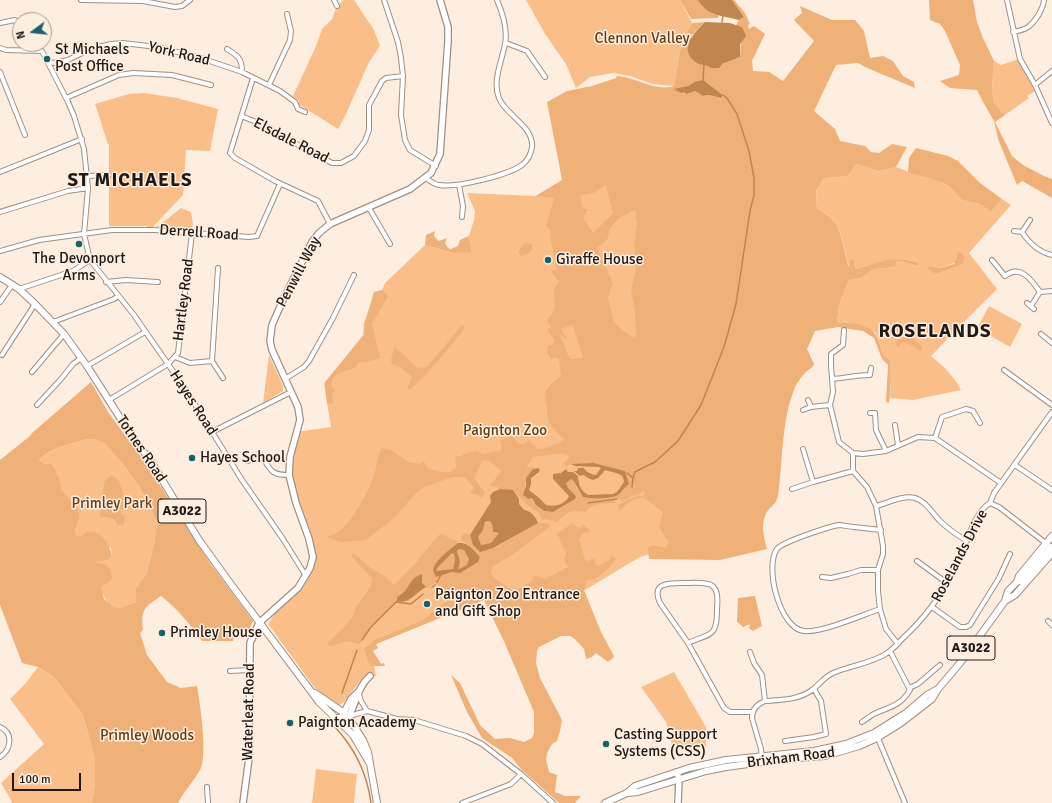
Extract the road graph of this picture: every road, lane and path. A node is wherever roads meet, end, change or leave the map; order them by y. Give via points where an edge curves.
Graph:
1 (81, 0) edge
2 (118, 0) edge
3 (190, 0) edge
4 (334, 0) edge
5 (384, 0) edge
6 (440, 0) edge
7 (497, 0) edge
8 (1007, 0) edge
9 (1044, 0) edge
10 (144, 1) edge
11 (337, 6) dead end
12 (287, 14) dead end
13 (12, 21) edge
14 (0, 23) edge
15 (1013, 32) junction
16 (506, 43) junction
17 (0, 48) edge
18 (227, 49) dead end
19 (12, 50) edge
20 (43, 52) edge
21 (48, 62) junction
22 (1052, 71) edge
23 (0, 72) edge
24 (242, 72) junction
25 (403, 76) junction
26 (545, 77) dead end
27 (253, 78) junction
28 (211, 85) dead end
29 (1035, 85) junction
30 (269, 86) junction
31 (66, 98) junction
32 (298, 109) junction
33 (305, 112) dead end
34 (295, 114) dead end
35 (241, 116) junction
36 (1052, 123) edge
37 (25, 135) dead end
38 (82, 139) junction
39 (436, 166) junction
40 (0, 172) edge
41 (109, 175) dead end
42 (88, 176) junction
43 (426, 178) junction
44 (280, 184) junction
45 (459, 184) junction
46 (88, 188) junction
47 (369, 208) junction
48 (0, 212) edge
49 (462, 217) dead end
50 (1030, 220) dead end
51 (330, 224) junction
52 (1014, 231) dead end
53 (1022, 232) junction
54 (192, 233) junction
55 (84, 234) junction
56 (390, 244) dead end
57 (0, 251) edge
58 (1052, 254) edge
59 (90, 260) junction
60 (992, 260) dead end
61 (218, 268) dead end
62 (354, 275) dead end
63 (0, 277) edge
64 (106, 282) junction
65 (158, 282) dead end
66 (12, 285) junction
67 (19, 289) junction
68 (1052, 291) edge
69 (1040, 292) junction
70 (118, 296) junction
71 (0, 302) edge
72 (1026, 303) dead end
73 (35, 304) junction
74 (52, 322) junction
75 (844, 330) dead end
76 (145, 332) junction
77 (64, 334) junction
78 (1041, 334) dead end
79 (1052, 343) edge
80 (2, 355) dead end
81 (175, 357) junction
82 (81, 358) junction
83 (212, 361) junction
84 (168, 364) junction
85 (87, 366) junction
86 (871, 368) dead end
87 (1004, 370) dead end
88 (32, 372) dead end
89 (223, 378) dead end
90 (285, 379) junction
91 (832, 379) junction
92 (291, 392) junction
93 (109, 400) junction
94 (808, 400) dead end
95 (37, 405) dead end
96 (1052, 405) edge
97 (830, 406) junction
98 (811, 407) junction
99 (803, 410) dead end
100 (880, 412) dead end
101 (1052, 412) edge
102 (870, 413) dead end
103 (875, 413) junction
104 (980, 423) dead end
105 (895, 425) dead end
106 (212, 432) junction
107 (935, 438) junction
108 (898, 445) junction
109 (803, 449) dead end
110 (886, 451) junction
111 (853, 453) junction
112 (248, 461) dead end
113 (1015, 465) junction
114 (853, 471) junction
115 (289, 475) junction
116 (814, 482) junction
117 (1001, 483) junction
118 (792, 489) dead end
119 (1052, 490) edge
120 (990, 503) junction
121 (876, 506) junction
122 (881, 530) junction
123 (1052, 536) edge
124 (967, 541) junction
125 (1050, 548) edge
126 (1010, 554) dead end
127 (917, 561) dead end
128 (878, 570) junction
129 (306, 576) junction
130 (822, 577) dead end
131 (947, 583) junction
132 (1005, 601) junction
133 (932, 607) junction
134 (880, 609) junction
135 (1048, 620) dead end
136 (259, 623) junction
137 (1052, 625) edge
138 (688, 643) junction
139 (898, 644) junction
140 (890, 651) junction
141 (750, 652) dead end
142 (940, 665) dead end
143 (249, 670) junction
144 (230, 671) dead end
145 (370, 676) dead end
146 (909, 688) junction
147 (814, 689) junction
148 (312, 691) junction
149 (358, 692) junction
150 (765, 701) junction
151 (367, 711) junction
152 (752, 712) junction
153 (342, 716) junction
154 (862, 722) dead end
155 (0, 727) edge
156 (876, 735) junction
157 (785, 741) dead end
158 (0, 757) edge
159 (762, 758) junction
160 (370, 764) junction
161 (677, 772) junction
162 (522, 774) junction
163 (679, 779) junction
164 (207, 787) dead end
165 (627, 793) junction
166 (208, 803) edge
167 (243, 803) edge
168 (376, 803) edge
169 (462, 803) edge
170 (553, 803) edge
171 (605, 803) edge
172 (678, 803) edge
173 (905, 803) edge

1 - 2 street
2 - 10 street
3 - 10 street via 182,6 175,7
4 - 11 street
5 - 25 street via 398,42
6 - 39 street, Penwill Way via 448,27 448,53 440,154
7 - 16 street via 504,16
8 - 15 street
9 - 15 street via 1044,6 1033,23 1027,28
12 - 30 street via 290,40
13 - 14 street
15 - 29 street via 1020,59
16 - 26 street via 528,51
16 - 45 street via 498,76 498,96 501,103 529,135 531,150 525,162 513,170
17 - 19 street
18 - 24 street via 242,62
20 - 21 street
21 - 24 street, York Road via 68,60 90,49 123,44 164,49
21 - 31 street
22 - 29 street
23 - 37 street
24 - 27 street, York Road
25 - 35 street, Elsdale Road via 382,81 369,105 369,130 365,141 354,156 341,163 332,163 259,123
25 - 39 street via 401,115 405,140 410,150
27 - 30 street, York Road
27 - 35 street
28 - 31 street via 172,75 133,73 118,75
29 - 36 street
30 - 32 street, York Road via 295,102
31 - 38 street
32 - 33 street, York Road
32 - 34 street
35 - 44 street via 230,151 235,158
38 - 40 street
38 - 42 street
39 - 43 street, Penwill Way
41 - 42 street
42 - 46 street
43 - 45 street via 438,185
43 - 47 street, Penwill Way via 410,189
44 - 51 street via 318,201
44 - 54 street, Derrell Road via 257,236
45 - 49 street
46 - 48 street via 68,191
46 - 55 street
47 - 51 street, Penwill Way
47 - 56 street
50 - 53 street
51 - 90 street, Penwill Way via 312,242 272,325 272,350
52 - 53 street
53 - 58 street via 1028,241 1042,251
54 - 55 street, Derrell Road via 119,230
54 - 81 street, Hartley Road via 178,353
55 - 57 street, Derrell Road via 39,240
55 - 59 street
59 - 64 street, Hayes Road
59 - 67 street via 73,270
60 - 69 street via 1004,276 1012,271 1022,272
61 - 83 street
62 - 90 street via 309,361
63 - 66 main road, Totnes Road / A3022
64 - 65 street
64 - 70 street, Hayes Road
66 - 67 main road, Totnes Road / A3022
66 - 71 street
67 - 73 main road, Totnes Road / A3022
68 - 69 street
69 - 72 street via 1032,308
70 - 74 street
70 - 76 street, Hayes Road
73 - 74 main road, Totnes Road / A3022
73 - 80 street
74 - 77 main road, Totnes Road / A3022
75 - 91 street via 843,345 831,354
76 - 84 street, Hayes Road
76 - 85 street
77 - 82 main road, Totnes Road / A3022
77 - 88 street
78 - 79 street
81 - 83 street via 190,363
81 - 84 street, Hartley Road
82 - 85 main road, Totnes Road / A3022
82 - 95 street
83 - 89 street
84 - 93 street, Hartley Road
84 - 106 street, Hayes Road
85 - 93 main road, Totnes Road / A3022
86 - 91 street via 870,375
87 - 96 street
90 - 92 street, Penwill Way
91 - 97 street
92 - 106 street
92 - 115 street, Penwill Way via 300,417 290,457
93 - 136 main road, Totnes Road / A3022 via 157,470 199,540
94 - 98 street
97 - 98 street
97 - 111 street via 839,442
98 - 99 street
100 - 103 street
101 - 113 street, Roselands Drive
102 - 103 street
103 - 110 street via 876,430
104 - 107 street via 973,411 966,409 942,417
105 - 108 street
106 - 129 street, Hayes Road
107 - 108 street via 918,437
107 - 117 street
108 - 110 street
109 - 116 street
110 - 111 street
111 - 114 street
112 - 115 street via 261,455 274,474
113 - 117 street, Roselands Drive
113 - 119 street
114 - 116 street
114 - 121 street via 867,487
115 - 129 street, Penwill Way via 310,539 313,557
116 - 118 street
117 - 120 street, Roselands Drive
120 - 124 street, Roselands Drive via 978,516
120 - 125 street, Roselands Drive via 999,507
121 - 122 street
121 - 124 street via 903,498 915,498 922,501 938,520
122 - 128 street via 883,554
122 - 134 street via 839,525 788,542 777,549 772,574 775,590 787,620 803,631 822,629
123 - 125 main road, Brixham Road
124 - 131 street, Roselands Drive
125 - 132 main road, Brixham Road / A3022 via 1015,595
125 - 132 main road via 1024,579 1008,591
126 - 133 street via 999,578 970,625 960,627
127 - 131 street
128 - 130 street via 861,570
128 - 134 street
129 - 136 street via 298,588
131 - 133 street, Roselands Drive
132 - 156 main road, Brixham Road / A3022 via 932,700 901,723
133 - 139 street, Roselands Drive
134 - 139 street via 886,629
135 - 137 street
136 - 143 street, Waterleat Road via 250,643
136 - 148 main road, Totnes Road / A3022
138 - 138 street via 665,611 658,596 659,589 668,583 709,584 717,594 717,624 714,630
138 - 152 street via 724,708 730,712
139 - 140 street, Roselands Drive
140 - 146 street
140 - 147 street, Roselands Drive via 883,656 831,674
141 - 150 street via 762,675
142 - 146 street via 918,684
143 - 144 street
143 - 167 street, Waterleat Road via 249,758
145 - 149 street
146 - 154 street via 904,699 896,705
147 - 150 street, Roselands Drive via 796,698
147 - 157 street via 821,700 826,734
148 - 153 main road, Totnes Road / A3022
148 - 153 main road, Totnes Road / A3022 via 319,702
149 - 151 street
149 - 153 street
150 - 152 street
151 - 153 street
151 - 162 street via 396,719 414,720 466,736 482,744
152 - 159 street
153 - 160 main road, Totnes Road / A3022 via 345,726
153 - 160 main road, Totnes Road / A3022 via 365,746
155 - 158 street via 10,738 9,748
156 - 159 main road, Brixham Road / A3022 via 859,746 825,756
156 - 173 street
159 - 161 main road, Brixham Road / A3022 via 726,760
159 - 163 main road, Brixham Road / A3022
160 - 168 main road, Totnes Road / A3022
161 - 163 street
161 - 165 main road, Brixham Road / A3022 via 635,786
162 - 169 street via 511,784
162 - 170 street
163 - 165 main road, Brixham Road / A3022
163 - 172 street
164 - 166 street
165 - 171 main road, Brixham Road / A3022

